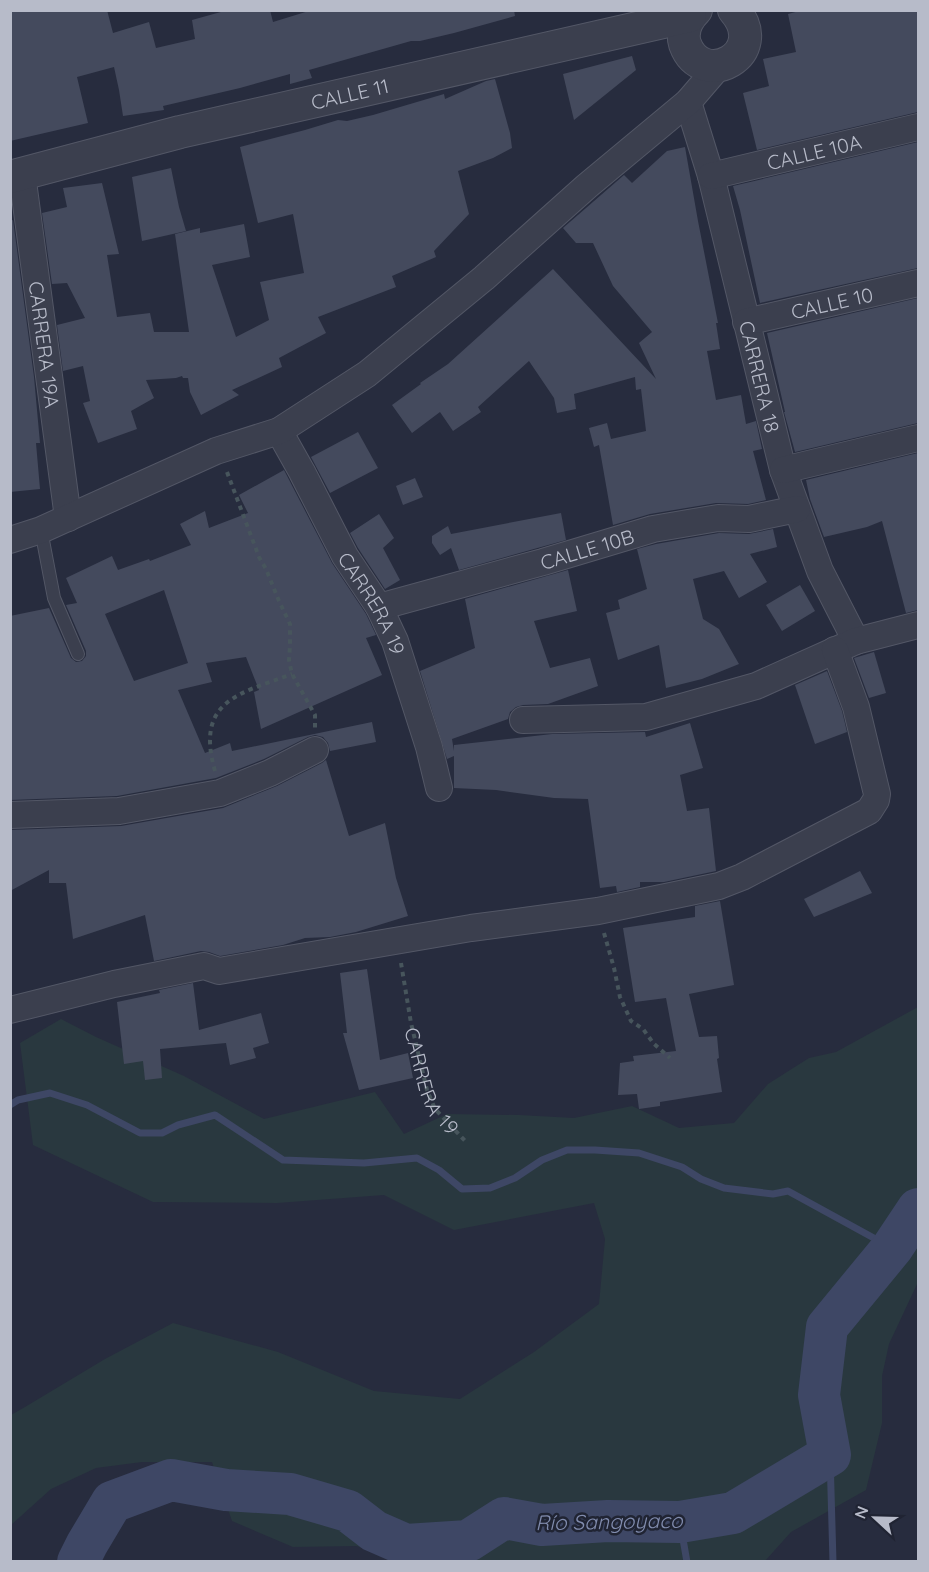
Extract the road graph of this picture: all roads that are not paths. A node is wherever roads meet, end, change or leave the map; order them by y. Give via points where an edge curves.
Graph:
1 (693, 13) edge
2 (749, 17) edge
3 (719, 66) junction
4 (688, 102) junction
5 (918, 127) edge
6 (16, 175) edge
7 (711, 176) junction
8 (918, 283) edge
9 (746, 322) junction
10 (279, 431) junction
11 (918, 438) edge
12 (783, 470) junction
13 (797, 509) junction
14 (68, 518) junction
15 (41, 530) junction
16 (10, 540) edge
17 (379, 607) junction
18 (918, 625) edge
19 (845, 646) junction
20 (78, 654) dead end
21 (523, 720) dead end
22 (315, 750) road end
23 (439, 788) dead end
24 (10, 815) edge
25 (10, 1010) edge

1 - 3 street via 684,27 688,51 696,60
1 - 6 street, CALLE 11 via 180,132
2 - 3 street via 740,54
3 - 4 street
4 - 7 street, CARRERA 18
4 - 10 street via 367,374
5 - 7 street, CALLE 10A
6 - 14 street, CARRERA 19A
7 - 9 street, CARRERA 18
8 - 9 street, CALLE 10
9 - 12 street, CARRERA 18
10 - 14 street via 216,451
10 - 17 street, CARRERA 19 via 345,556
11 - 12 street
12 - 13 street, CARRERA 18
13 - 17 street, CALLE 10B via 749,519 718,518 653,529
13 - 19 street, CARRERA 18
14 - 15 street
15 - 16 street
15 - 20 lane via 54,598
17 - 23 street, CARRERA 19 via 395,641
18 - 19 street
19 - 21 street via 756,686 646,717
19 - 25 street, CARRERA 18 via 877,795 873,806 742,877 719,886 598,911 471,928 219,971 204,966
22 - 24 street via 224,791 119,811

